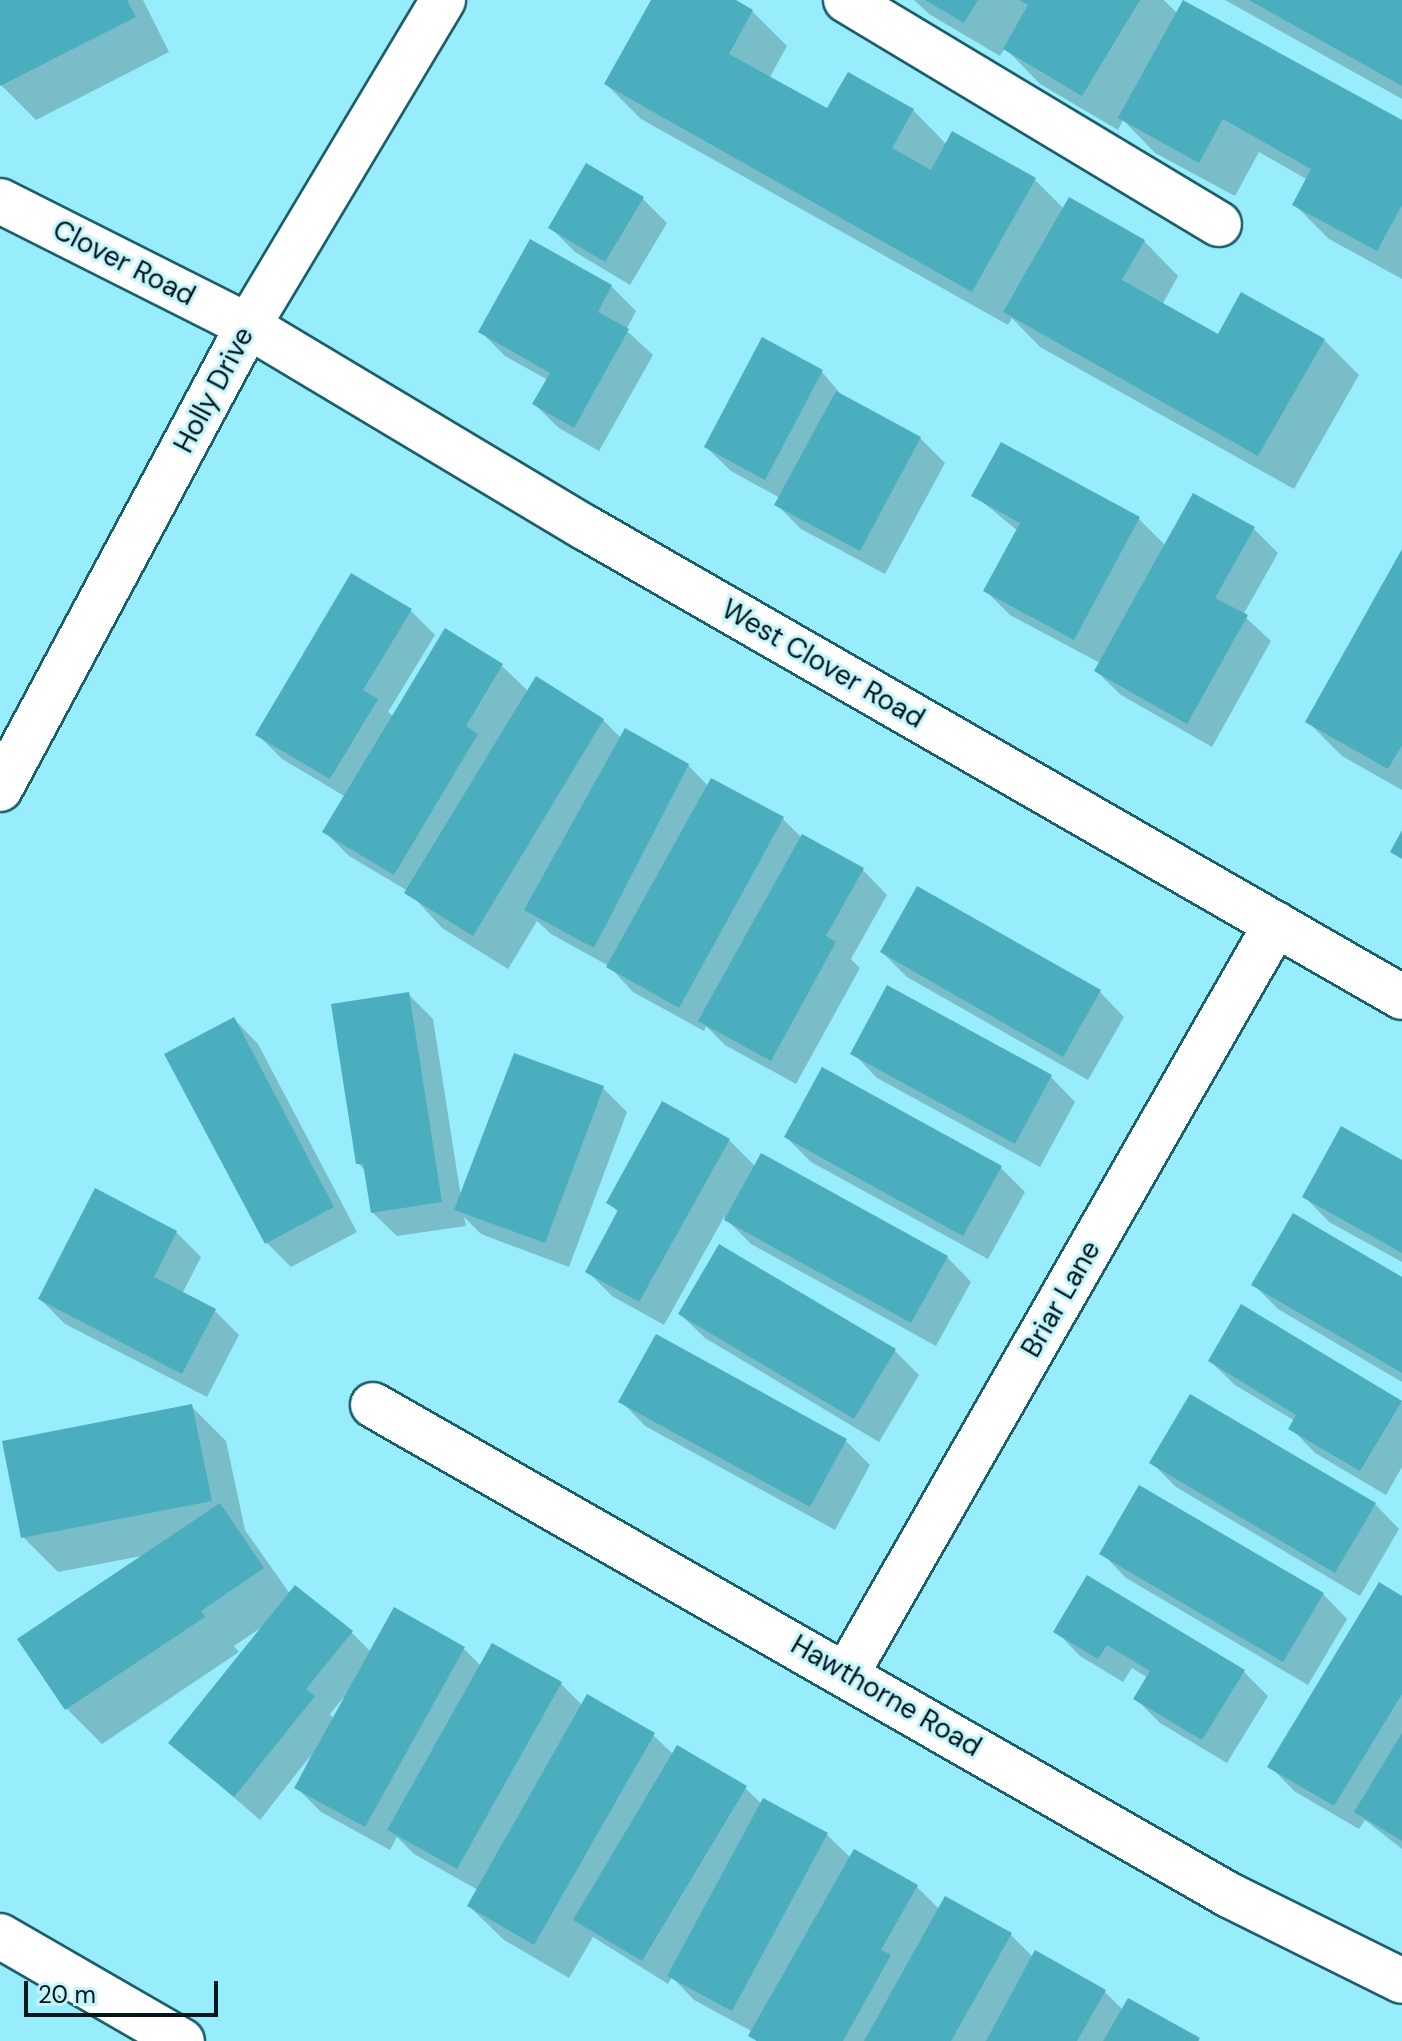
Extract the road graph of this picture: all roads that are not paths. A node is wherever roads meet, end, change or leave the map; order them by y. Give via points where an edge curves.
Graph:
1 (443, 0) edge
2 (846, 0) edge
3 (0, 201) edge
4 (1219, 224) dead end
5 (248, 326) junction
6 (0, 789) edge
7 (1276, 924) junction
8 (1402, 997) edge
9 (373, 1405) dead end
10 (847, 1673) junction
11 (0, 1936) edge
12 (1402, 1981) edge
13 (182, 2041) edge

1 - 5 main road, Holly Drive
2 - 4 main road
3 - 5 main road, Clover Road
5 - 6 main road, Holly Drive
5 - 7 main road, West Clover Road via 586,528
7 - 8 main road, West Clover Road
7 - 10 main road, Briar Lane
9 - 10 main road, Hawthorne Road
10 - 12 main road, Hawthorne Road via 1229,1895
11 - 13 main road

